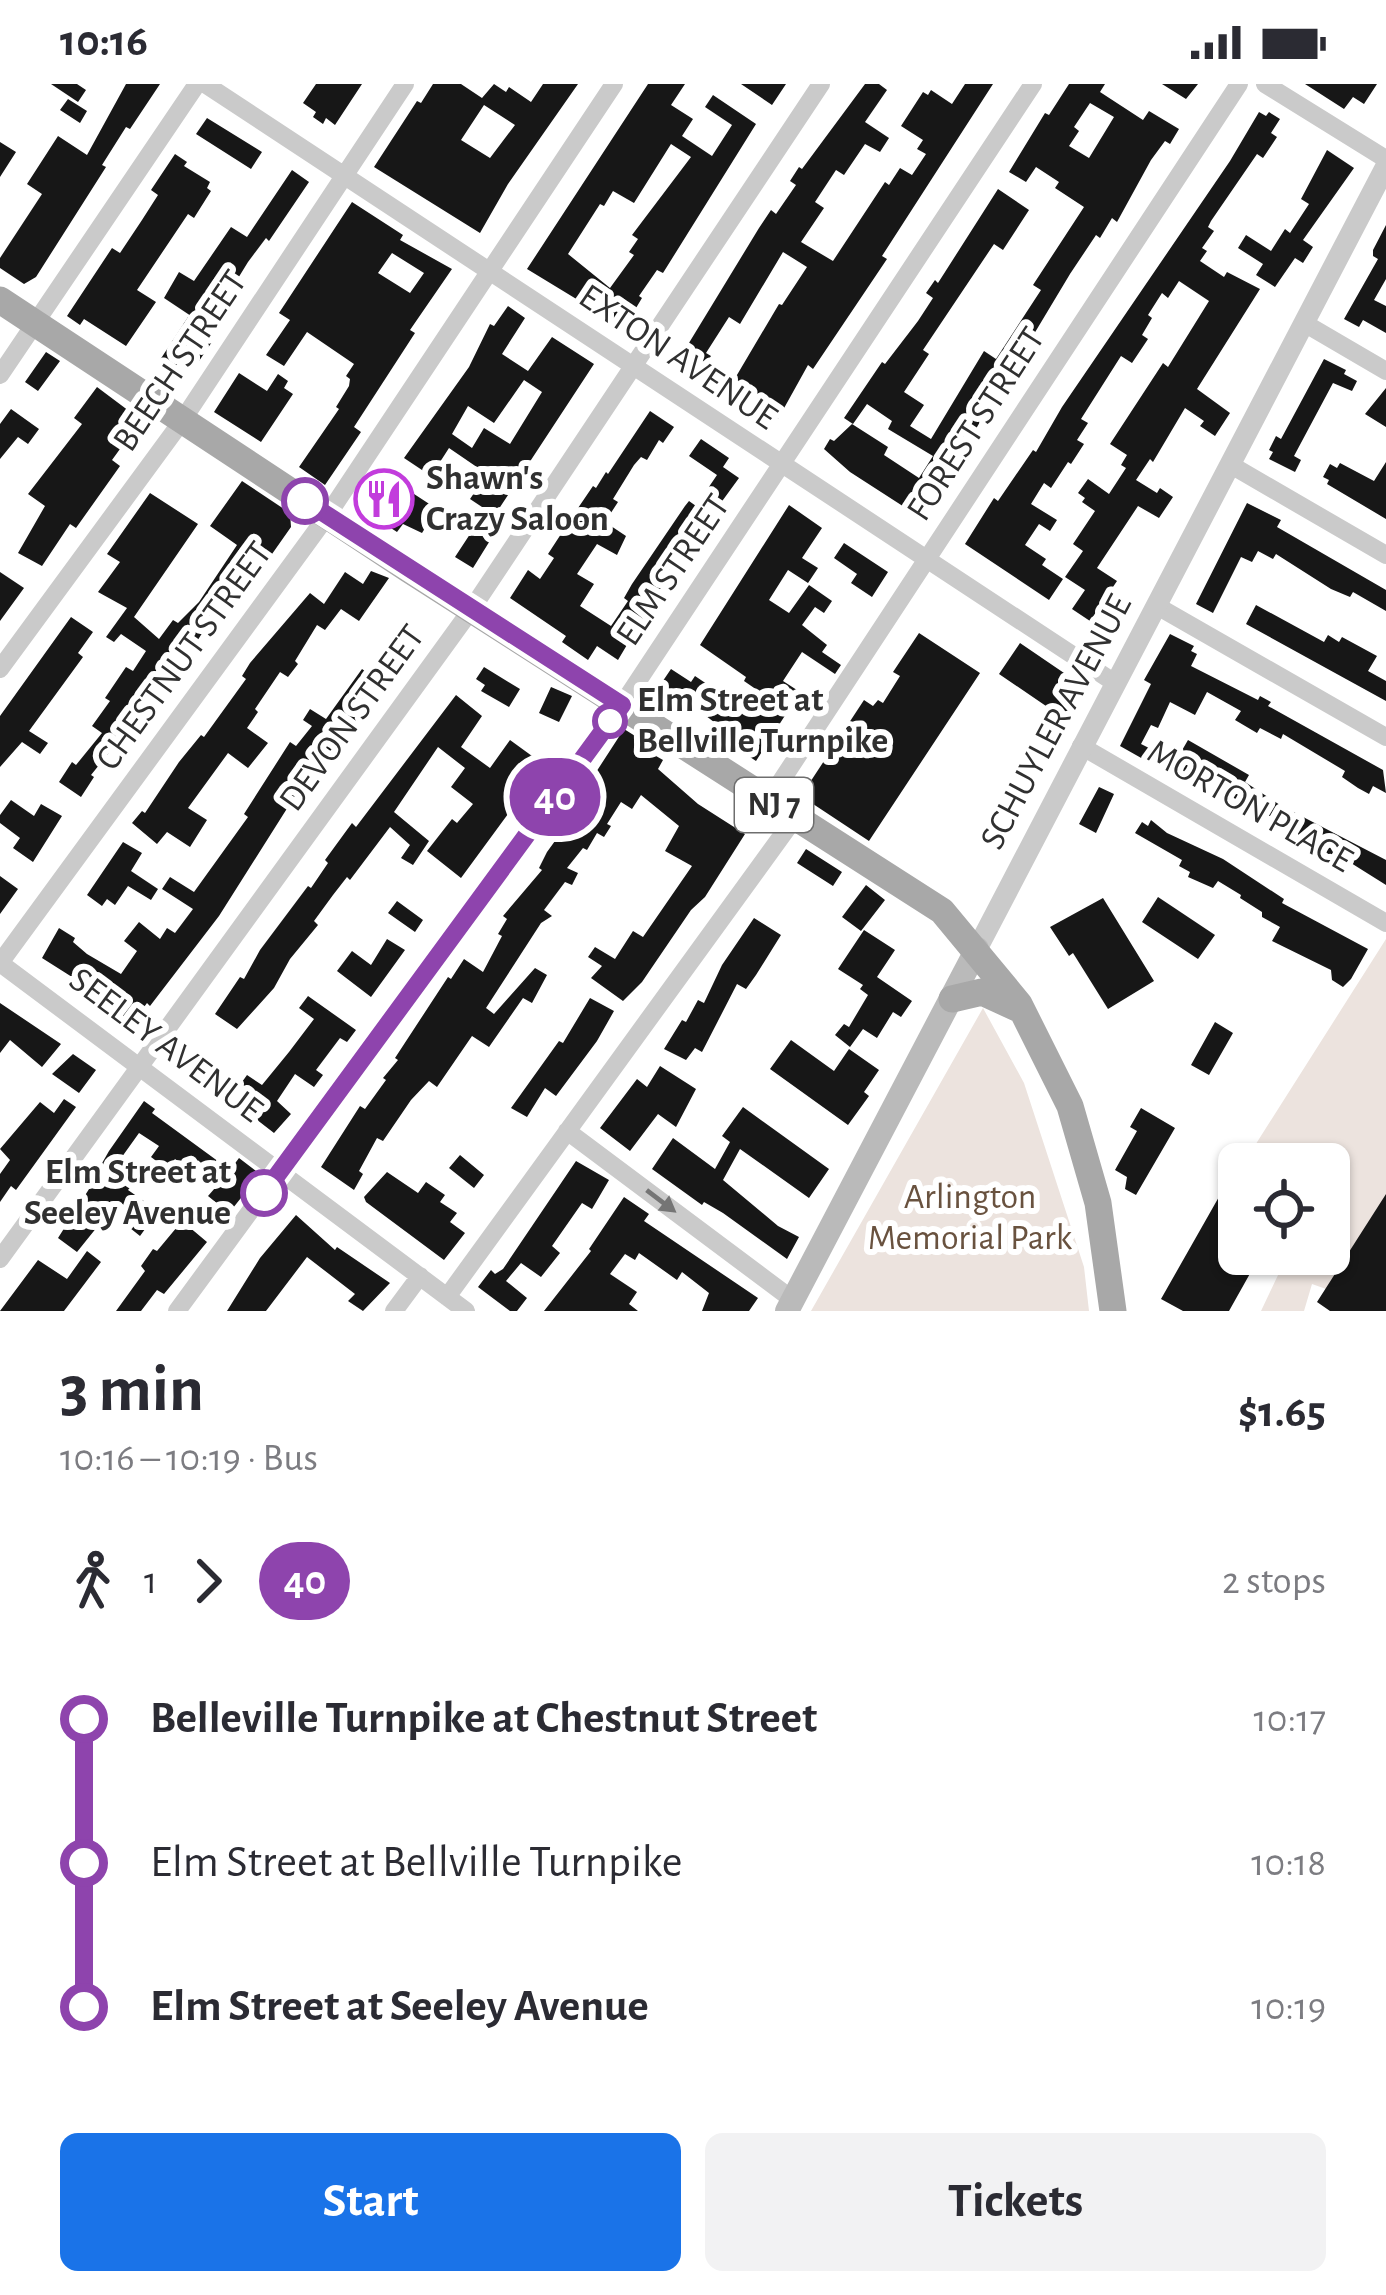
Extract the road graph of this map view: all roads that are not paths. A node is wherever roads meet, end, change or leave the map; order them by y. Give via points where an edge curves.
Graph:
1 (201, 84) edge
2 (405, 84) edge
3 (614, 84) edge
4 (821, 84) edge
5 (1033, 84) edge
6 (1239, 84) edge
7 (1265, 84) edge
8 (1386, 162) edge
9 (345, 174) junction
10 (491, 271) junction
11 (0, 300) edge
12 (1304, 323) junction
13 (35, 324) junction
14 (634, 367) junction
15 (1386, 371) edge
16 (0, 375) edge
17 (182, 421) junction
18 (1231, 465) junction
19 (782, 466) junction
20 (327, 516) junction
21 (1386, 555) edge
22 (927, 559) junction
23 (1157, 606) junction
24 (471, 610) junction
25 (0, 669) edge
26 (1115, 682) junction
27 (622, 705) junction
28 (1386, 737) edge
29 (1081, 746) junction
30 (768, 801) junction
31 (794, 819) junction
32 (1386, 923) edge
33 (977, 949) junction
34 (0, 963) edge
35 (952, 999) junction
36 (1023, 1011) junction
37 (1038, 1040) junction
38 (141, 1067) junction
39 (567, 1131) junction
40 (280, 1171) junction
41 (0, 1259) edge
42 (420, 1276) junction
43 (448, 1297) junction
44 (790, 1305) edge
45 (177, 1311) edge
46 (394, 1311) edge
47 (466, 1311) edge
48 (1095, 1311) edge
49 (1113, 1311) edge

1 - 9 street, EXTON AVENUE
1 - 13 street
2 - 9 street, BEECH STREET
3 - 10 street, CHESTNUT STREET
4 - 14 street, DEVON STREET
5 - 19 street, ELM STREET
6 - 22 street, FOREST STREET
7 - 8 street
8 - 12 street, SCHUYLER AVENUE
9 - 10 street, EXTON AVENUE
9 - 17 street, BEECH STREET
10 - 14 street, EXTON AVENUE
10 - 20 street, CHESTNUT STREET
11 - 13 main road, NJ 7
12 - 15 street
12 - 18 street, SCHUYLER AVENUE
13 - 16 street
13 - 17 main road, NJ 7
14 - 19 street, EXTON AVENUE
14 - 24 street, DEVON STREET
17 - 20 main road, NJ 7
17 - 25 street, BEECH STREET
18 - 21 street
18 - 23 street, SCHUYLER AVENUE
19 - 22 street, EXTON AVENUE
19 - 27 street, ELM STREET
20 - 24 main road, NJ 7
20 - 34 street, CHESTNUT STREET
22 - 26 street, EXTON AVENUE
22 - 30 street, FOREST STREET
23 - 26 street, SCHUYLER AVENUE
23 - 28 street
24 - 27 main road, NJ 7
24 - 38 street, DEVON STREET
26 - 29 street, SCHUYLER AVENUE
27 - 30 main road, NJ 7
27 - 40 street, ELM STREET
29 - 32 street, MORTON PLACE
29 - 33 street, SCHUYLER AVENUE
30 - 31 main road, NJ 7
31 - 33 main road, NJ 7 via 928,902
31 - 39 street
33 - 35 main road, SCHUYLER AVENUE
33 - 36 main road, NJ 7
34 - 38 street, SEELEY AVENUE
35 - 36 main road via 982,992
35 - 44 main road, SCHUYLER AVENUE
36 - 37 main road, NJ 7
37 - 48 main road, NJ 7 via 1067,1139
37 - 49 main road, NJ 7 via 1089,1161
38 - 40 street, SEELEY AVENUE
38 - 41 street, DEVON STREET
39 - 43 street
39 -> 44 street
40 - 42 street, SEELEY AVENUE
40 - 45 street, ELM STREET
42 - 43 street, SEELEY AVENUE
42 - 46 street
43 - 47 street, SEELEY AVENUE

